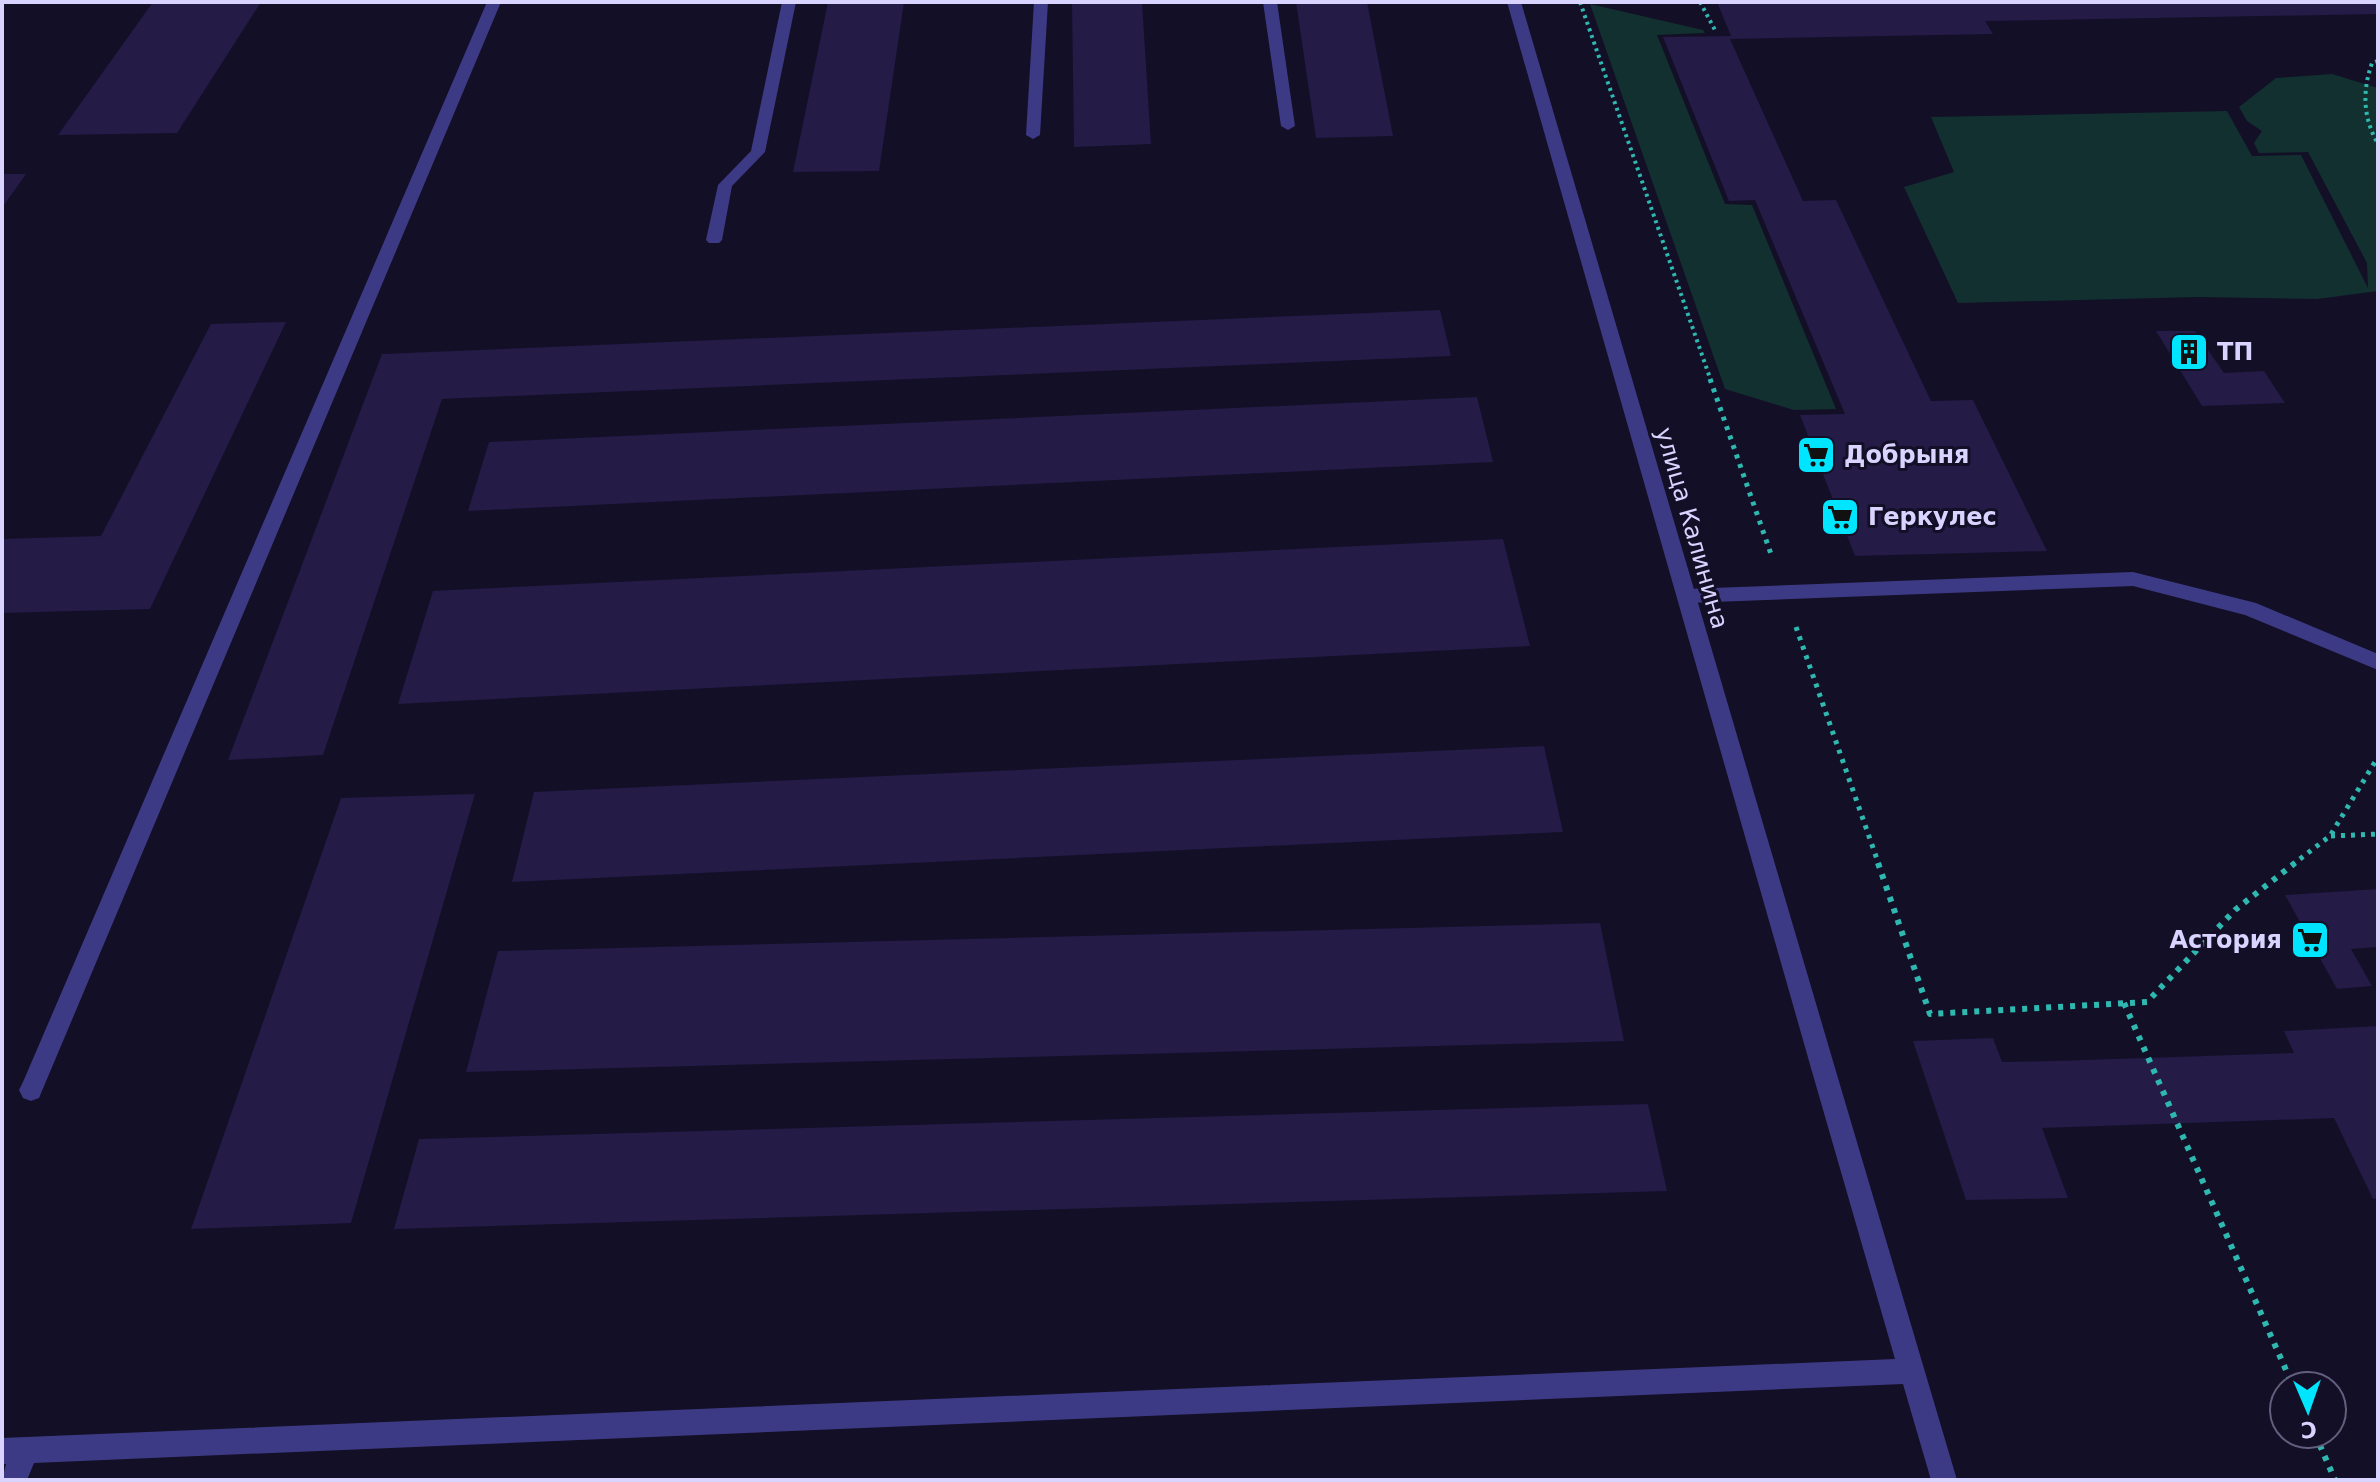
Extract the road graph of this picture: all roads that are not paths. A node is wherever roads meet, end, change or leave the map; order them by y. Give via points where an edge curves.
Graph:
1 (494, 2) edge
2 (789, 2) edge
3 (1041, 2) edge
4 (1270, 2) edge
5 (1514, 2) edge
6 (1288, 126) dead end
7 (1033, 135) dead end
8 (714, 240) dead end
9 (1686, 596) junction
10 (2378, 662) edge
11 (31, 1090) dead end
12 (1912, 1371) junction
13 (13, 1450) edge
14 (14, 1480) edge
15 (1944, 1480) edge

1 - 11 street
2 - 8 street via 758,152 725,185
3 - 7 street
4 - 6 street
5 - 9 street, улица Калинина
9 - 10 street via 2133,579 2249,608
9 - 12 street, улица Калинина
12 - 13 street
12 - 15 street, улица Калинина
13 - 14 street

